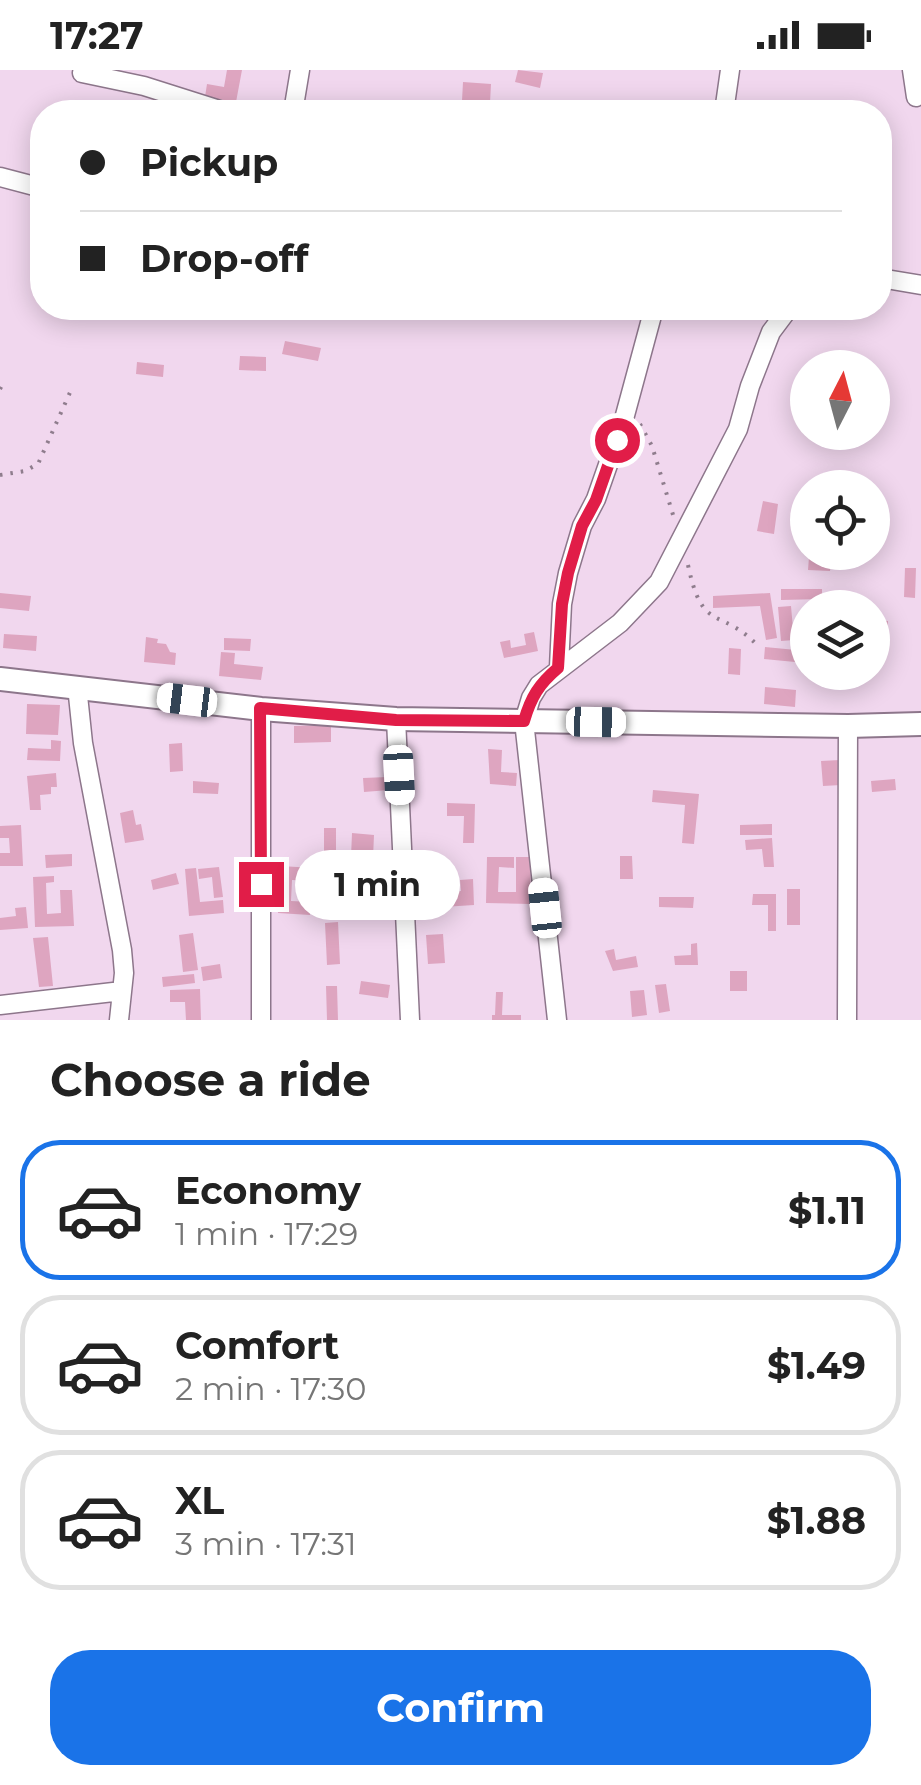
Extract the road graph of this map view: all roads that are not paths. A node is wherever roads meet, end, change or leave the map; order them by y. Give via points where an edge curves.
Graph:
1 (300, 70) edge
2 (730, 70) edge
3 (912, 70) edge
4 (82, 73) dead end
5 (916, 97) dead end
6 (188, 100) edge
7 (295, 100) edge
8 (726, 100) edge
9 (0, 177) edge
10 (30, 185) edge
11 (892, 280) edge
12 (921, 285) edge
13 (650, 320) edge
14 (780, 320) edge
15 (558, 668) junction
16 (0, 679) edge
17 (77, 686) junction
18 (260, 708) junction
19 (396, 720) junction
20 (524, 721) junction
21 (921, 724) edge
22 (848, 726) junction
23 (122, 991) junction
24 (0, 1004) edge
25 (119, 1020) edge
26 (261, 1020) edge
27 (410, 1020) edge
28 (557, 1020) edge
29 (847, 1020) edge

1 - 7 street
2 - 8 street
3 - 5 street
4 - 6 street
9 - 10 street
11 - 12 street
13 - 15 street via 624,420 568,573
14 - 15 street via 738,429 659,582 620,623
15 - 20 street via 530,698
16 - 17 street
17 - 18 street
17 - 23 street via 122,950
18 - 19 street
18 - 26 street
19 - 20 street
19 - 27 street
20 - 22 street
20 - 28 street
21 - 22 street
22 - 29 street
23 - 24 street
23 - 25 street

